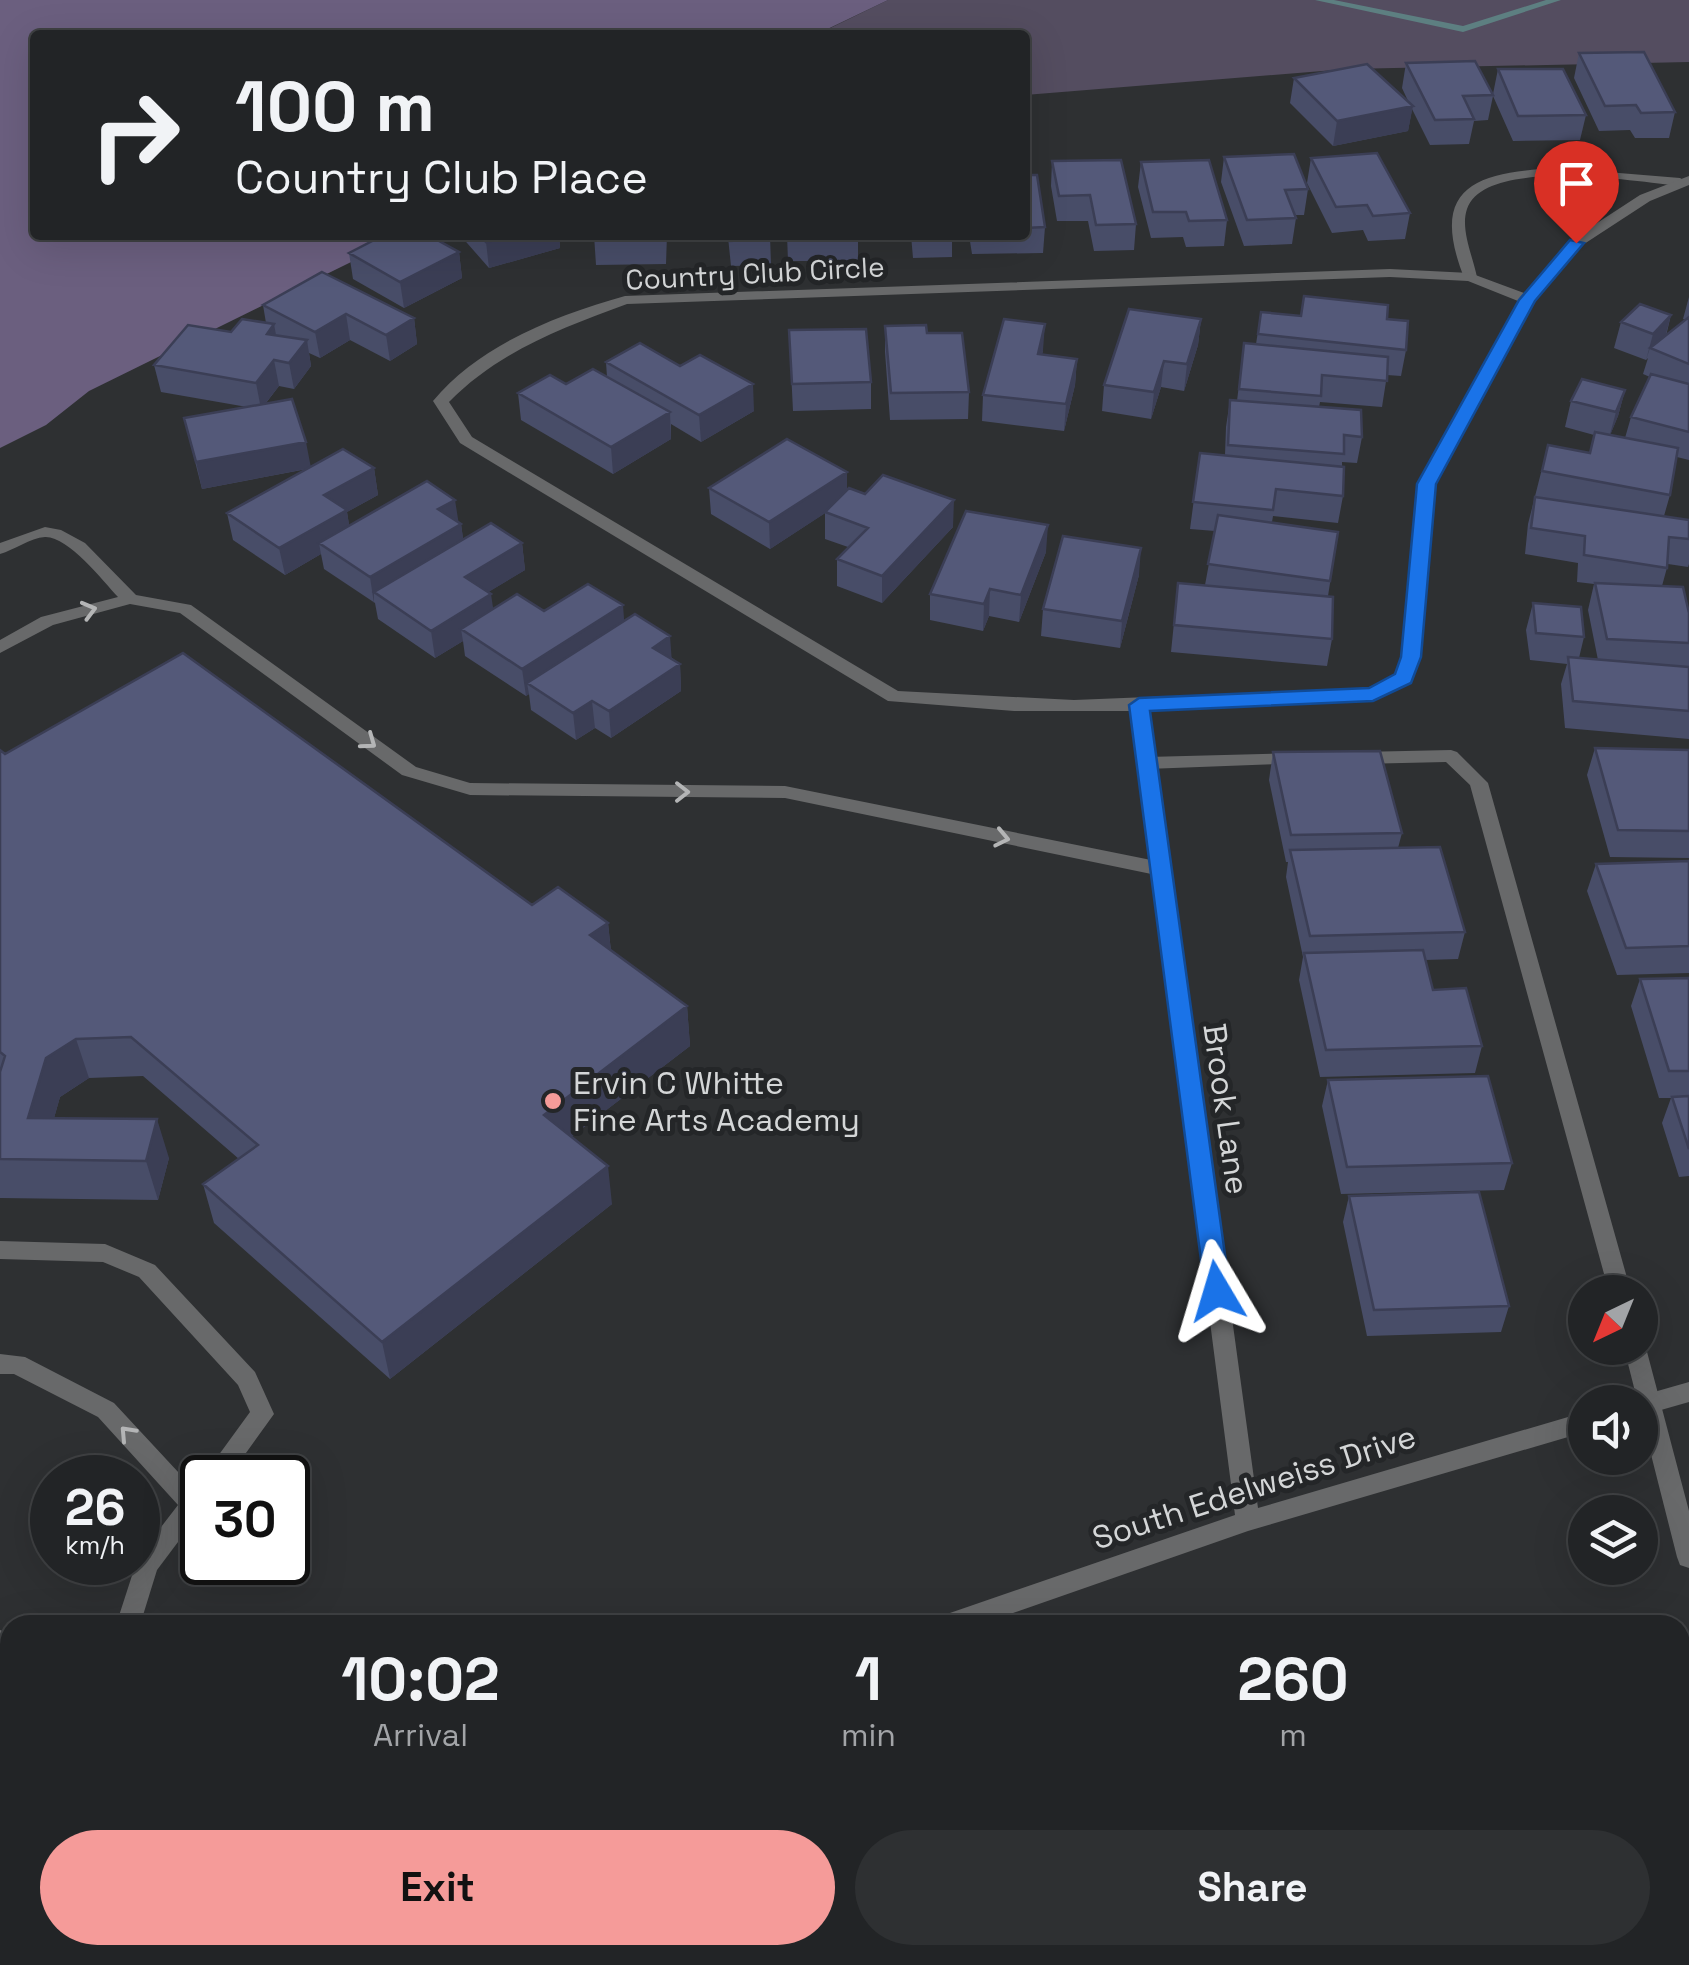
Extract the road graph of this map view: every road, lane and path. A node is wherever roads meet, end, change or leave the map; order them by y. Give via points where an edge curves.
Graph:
1 (1685, 181) edge
2 (1470, 278) junction
3 (1527, 300) junction
4 (0, 549) edge
5 (130, 599) junction
6 (0, 648) edge
7 (1139, 705) junction
8 (1146, 763) junction
9 (1161, 869) junction
10 (0, 1250) edge
11 (1615, 1275) edge
12 (0, 1364) edge
13 (1689, 1392) edge
14 (1658, 1400) edge
15 (1568, 1427) edge
16 (1658, 1449) edge
17 (231, 1455) edge
18 (180, 1481) edge
19 (180, 1521) edge
20 (1248, 1521) junction
21 (1689, 1557) edge
22 (131, 1615) edge
23 (976, 1615) edge

1 - 2 street via 1540,172 1479,184 1458,212
1 - 3 street via 1645,198 1576,243
2 - 3 street, Country Club Circle
2 - 7 street, Country Club Circle via 1370,274 626,300 490,357 441,401 466,440 894,697
3 - 7 street via 1426,484 1404,678 1373,694
4 - 5 street via 56,532
6 -> 5 street via 47,622
5 -> 9 street via 184,608 410,771 470,789 786,792
7 - 8 street, Brook Lane
8 - 9 street, Brook Lane
8 - 11 street via 1451,756 1479,782
9 - 20 street, Brook Lane
10 - 17 street via 105,1253 147,1271 247,1379 262,1414
18 -> 12 street via 106,1410 17,1364
13 - 14 street
15 - 20 street, South Edelweiss Drive
16 - 21 street
19 - 22 street via 146,1565
20 - 23 street, South Edelweiss Drive

